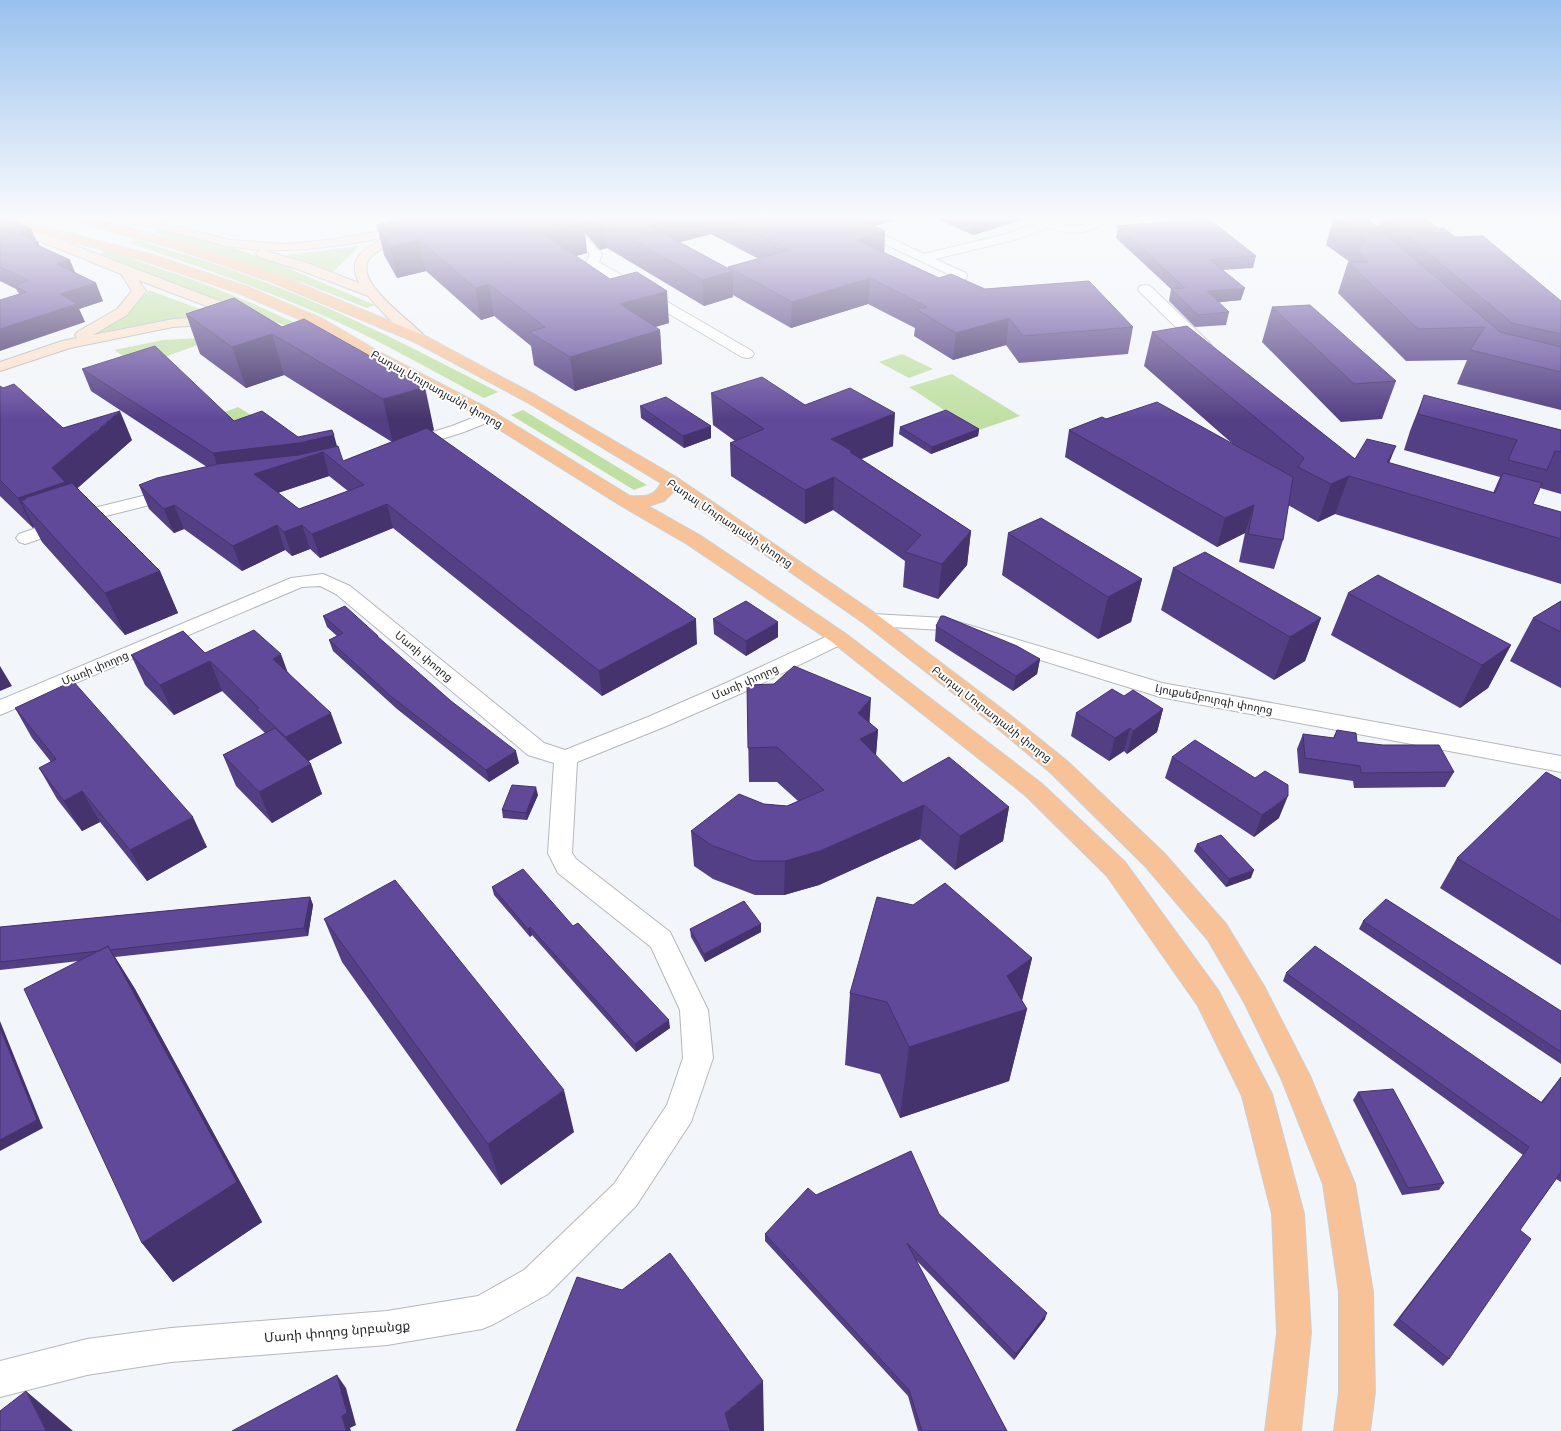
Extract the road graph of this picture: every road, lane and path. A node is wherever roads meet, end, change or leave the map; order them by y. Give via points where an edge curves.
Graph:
1 (136, 286) edge
2 (163, 286) edge
3 (231, 286) edge
4 (293, 286) edge
5 (353, 286) edge
6 (367, 286) edge
7 (631, 286) edge
8 (1145, 288) dead end
9 (372, 293) junction
10 (420, 339) junction
11 (67, 344) junction
12 (327, 344) edge
13 (747, 354) dead end
14 (1219, 356) edge
15 (378, 357) junction
16 (0, 367) edge
17 (532, 399) junction
18 (498, 407) junction
19 (392, 450) edge
20 (670, 482) junction
21 (189, 490) edge
22 (626, 502) junction
23 (24, 538) edge
24 (872, 620) junction
25 (839, 638) junction
26 (0, 708) edge
27 (566, 758) junction
28 (1561, 764) edge
29 (0, 1379) edge
30 (1282, 1431) edge
31 (1352, 1431) edge

1 - 11 main road via 139,291 122,312
2 - 11 main road via 256,323 208,320 173,322
3 - 15 main road, Բադալ Մուրադյանի փողոց via 318,322
4 - 10 main road, Բադալ Մուրադյանի փողոց
5 - 9 main road
6 - 9 main road
7 - 13 street
8 - 14 street via 1198,341
9 - 10 main road
10 - 17 main road, Բադալ Մուրադյանի փողոց
11 - 16 main road
12 - 15 main road
15 - 18 main road, Բադալ Մուրադյանի փողոց
17 - 18 main road
17 - 20 main road, Բադալ Մուրադյանի փողոց
18 - 19 street via 458,429
18 - 22 main road, Բադալ Մուրադյանի փողոց
20 - 22 main road via 667,490 658,498 643,502
20 - 24 main road, Բադալ Մուրադյանի փողոց
21 - 23 street via 100,512
22 - 25 main road, Բադալ Մուրադյանի փողոց via 694,540
24 - 28 street, Լյուքսեմբուրգի փողոց via 945,624 1160,690
24 - 31 main road, Բադալ Մուրադյանի փողոց via 998,716 1059,767 1155,860 1217,932 1254,994 1295,1076 1339,1184 1356,1292 1357,1392
25 - 27 street, Մառի փողոց via 741,685
25 - 30 main road, Բադալ Մուրադյանի փողոց via 1033,789 1116,869 1208,998 1257,1094 1288,1214 1294,1333
26 - 27 street, Մառի փողոց via 298,582 323,580 343,590 536,749
27 - 29 street, Մառի փողոց նրբանցք via 560,853 567,866 661,940 694,1010 698,1058 680,1112 625,1195 536,1282 482,1312 387,1328 171,1344 87,1357

